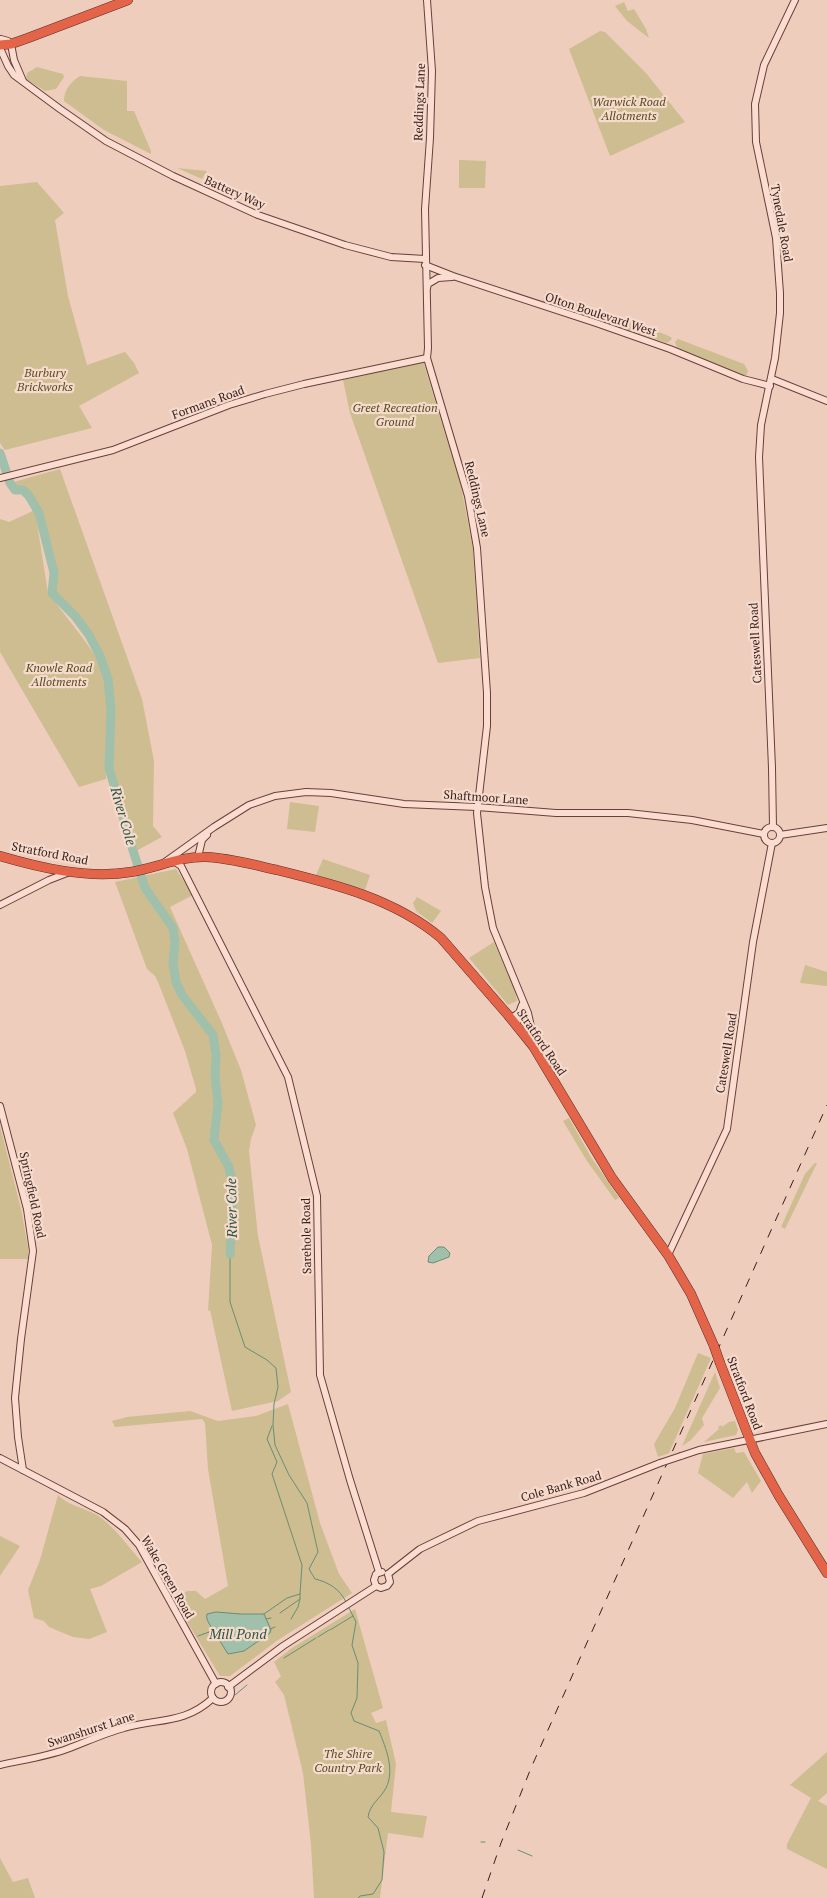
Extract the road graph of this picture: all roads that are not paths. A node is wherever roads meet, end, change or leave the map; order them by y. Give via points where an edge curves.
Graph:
1 (128, 0) edge
2 (427, 0) edge
3 (795, 0) edge
4 (46, 31) junction
5 (0, 42) edge
6 (11, 44) junction
7 (24, 81) junction
8 (425, 262) junction
9 (453, 276) junction
10 (426, 291) junction
11 (427, 358) junction
12 (772, 379) junction
13 (770, 386) junction
14 (827, 401) edge
15 (759, 457) joint
16 (0, 478) edge
17 (477, 807) junction
18 (214, 826) junction
19 (773, 827) junction
20 (827, 828) edge
21 (764, 834) junction
22 (780, 835) junction
23 (772, 843) junction
24 (0, 856) edge
25 (198, 858) junction
26 (175, 862) junction
27 (160, 866) junction
28 (73, 872) junction
29 (0, 905) edge
30 (523, 999) junction
31 (513, 1021) junction
32 (533, 1046) junction
33 (0, 1106) edge
34 (668, 1255) junction
35 (827, 1424) edge
36 (749, 1440) junction
37 (0, 1458) edge
38 (23, 1470) junction
39 (379, 1572) junction
40 (827, 1572) edge
41 (388, 1574) junction
42 (376, 1586) junction
43 (216, 1684) junction
44 (228, 1686) junction
45 (213, 1698) junction
46 (0, 1764) edge

1 - 4 highway
2 - 8 street, Reddings Lane via 432,71
3 - 12 street, Tynedale Road via 764,66 754,117 779,267 780,313
4 - 5 highway
4 - 6 highway
5 - 6 highway
5 - 7 street, Battery Way via 11,71
6 - 7 street
7 - 8 street, Battery Way via 121,149 258,215 364,251
8 - 9 street, Olton Boulevard West
8 - 10 street, Reddings Lane
9 - 10 street via 434,280
9 - 13 street, Olton Boulevard West
10 - 11 street, Reddings Lane
11 - 16 street, Formans Road via 265,394 113,450
11 - 17 street, Reddings Lane via 468,496 477,548 487,692
12 - 13 street, Tynedale Road
12 - 14 street
13 - 15 street, Tynedale Road via 761,425
15 - 19 street, Cateswell Road
17 - 18 street, Shaftmoor Lane via 404,804 306,792 258,801
17 - 21 street, Shaftmoor Lane via 556,814 628,813 692,820
17 - 30 street, Reddings Lane via 492,928
18 - 25 street, Shaftmoor Lane via 202,840
18 - 27 street, Shaftmoor Lane
19 - 21 street via 767,828
19 - 22 street
20 - 22 street
21 - 23 street via 765,840
22 - 23 street
23 - 34 street, Cateswell Road via 727,1129
24 - 28 highway, Stratford Road
25 - 26 highway, Stratford Road
25 - 31 highway, Stratford Road via 248,863 312,879 375,899 403,912 440,938
26 - 27 highway, Stratford Road
26 - 39 street, Sarehole Road via 181,866 288,1076 318,1196 320,1375
27 - 28 highway, Stratford Road via 109,874
28 - 29 street via 60,875
30 - 31 street via 524,1013
30 - 32 street, Reddings Lane
31 - 32 highway, Stratford Road
32 - 34 highway, Stratford Road via 607,1171
33 - 38 street, Springfield Road via 27,1209 33,1251 15,1398
34 - 36 highway, Stratford Road, bridge via 714,1346
35 - 36 street, Cole Bank Road
36 - 40 highway, Stratford Road via 766,1475
36 - 41 street, Cole Bank Road, bridge via 700,1450 584,1493 478,1521 420,1549
37 - 38 street, Wake Green Road
38 - 43 street, Wake Green Road via 103,1512 139,1545
39 - 41 street
39 - 42 street via 374,1580
41 - 42 street, Cole Bank Road via 390,1582 387,1586
42 - 44 street, Cole Bank Road
43 - 44 street
43 - 45 street via 211,1691
44 - 45 street via 227,1700 219,1702
45 - 46 street, Swanshurst Lane via 174,1720 124,1728 66,1750

